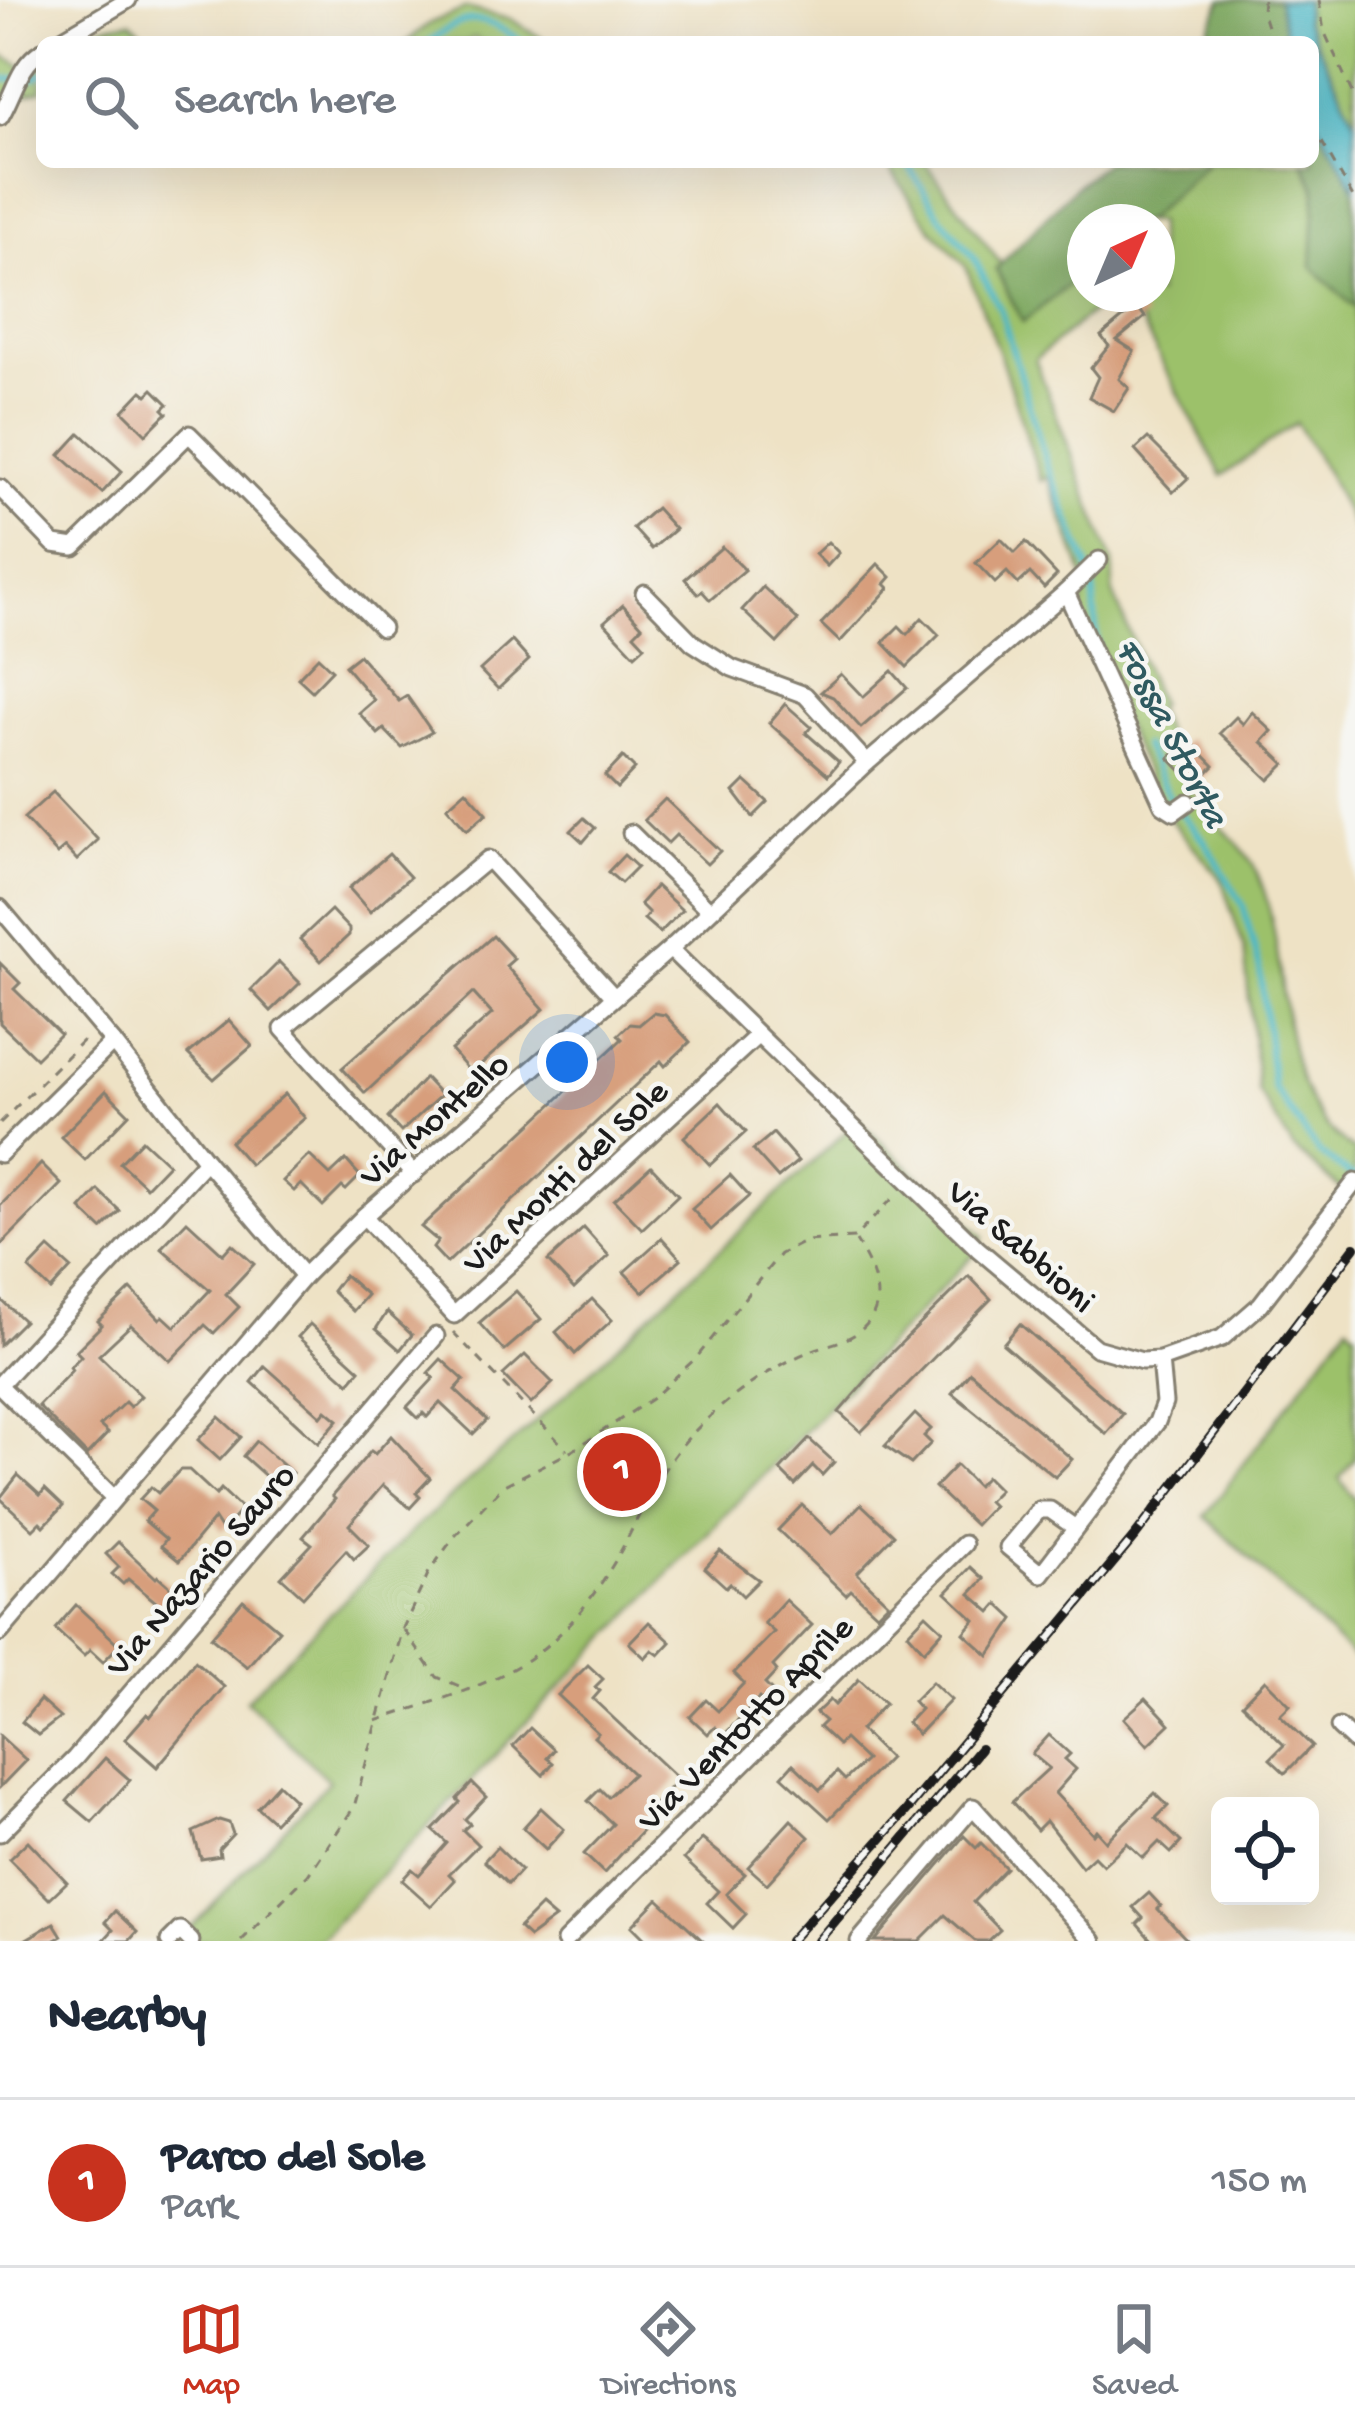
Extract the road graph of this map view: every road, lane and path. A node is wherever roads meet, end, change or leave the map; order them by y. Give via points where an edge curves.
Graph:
1 (128, 0) edge
2 (1263, 0) edge
3 (1319, 0) edge
4 (67, 36) edge
5 (1269, 36) edge
6 (36, 56) edge
7 (1355, 99) edge
8 (0, 117) edge
9 (1319, 137) edge
10 (1355, 201) edge
11 (0, 488) edge
12 (1098, 561) dead end
13 (1066, 592) junction
14 (644, 593) dead end
15 (382, 628) dead end
16 (867, 763) junction
17 (1181, 807) dead end
18 (631, 833) dead end
19 (0, 908) edge
20 (708, 909) junction
21 (670, 949) junction
22 (614, 998) junction
23 (97, 1027) junction
24 (758, 1035) junction
25 (113, 1042) junction
26 (0, 1123) edge
27 (0, 1154) edge
28 (206, 1161) junction
29 (414, 1174) junction
30 (1353, 1186) edge
31 (896, 1195) dead end
32 (364, 1216) junction
33 (854, 1238) junction
34 (304, 1276) junction
35 (441, 1330) joint
36 (1160, 1360) junction
37 (0, 1385) edge
38 (569, 1453) junction
39 (114, 1498) junction
40 (1074, 1527) junction
41 (964, 1544) dead end
42 (403, 1628) junction
43 (0, 1633) edge
44 (469, 1690) junction
45 (375, 1722) junction
46 (1339, 1726) dead end
47 (1355, 1742) edge
48 (0, 1833) edge
49 (190, 1940) edge
50 (170, 1941) edge
51 (241, 1941) edge
52 (565, 1941) edge
53 (859, 1941) edge
54 (1093, 1941) edge

1 - 4 street
2 - 5 path
3 - 7 path
6 - 8 street
9 - 10 path
11 - 15 street via 54,544 74,547 189,434
12 - 13 street, Via Montello
13 - 16 street, Via Montello
13 - 17 street via 1162,805
14 - 16 street via 712,656 805,695
16 - 20 street, Via Montello
18 - 20 street
19 - 23 street
20 - 21 street, Via Montello
21 - 22 street, Via Montello
21 - 24 street, Via Sabbioni
22 - 29 street, Via Montello
22 - 29 street via 488,859 284,1029
23 - 25 street
23 - 26 path
24 - 32 street, Via Monti del Sole via 454,1315
24 - 36 street, Via Sabbioni via 978,1249 1096,1348
25 - 27 street
25 - 28 street
28 - 34 street
28 - 37 street
29 - 32 street, Via Montello
30 - 36 street, Via Sabbioni via 1260,1305 1222,1338
31 - 33 path
32 - 34 street, Via Montello
33 - 38 path via 807,1241 780,1254 697,1357
33 - 44 path via 876,1278 868,1323 754,1381 682,1445 586,1608 546,1648
34 - 39 street, Via Montello
35 - 38 path
35 - 48 street, Via Nazario Sauro via 75,1758
36 - 40 street via 1164,1403 1157,1422
37 - 39 street
38 - 42 path via 504,1485 484,1506 429,1572
39 - 43 street, Via Montello
40 - 40 street via 1042,1509 1008,1547 1041,1574
41 - 52 street, Via Ventotto Aprile
42 - 44 path via 437,1677
42 - 45 path
44 - 45 path
45 - 51 path via 354,1807 338,1834
46 - 47 street
49 - 50 street via 180,1930
53 - 54 street via 973,1807

